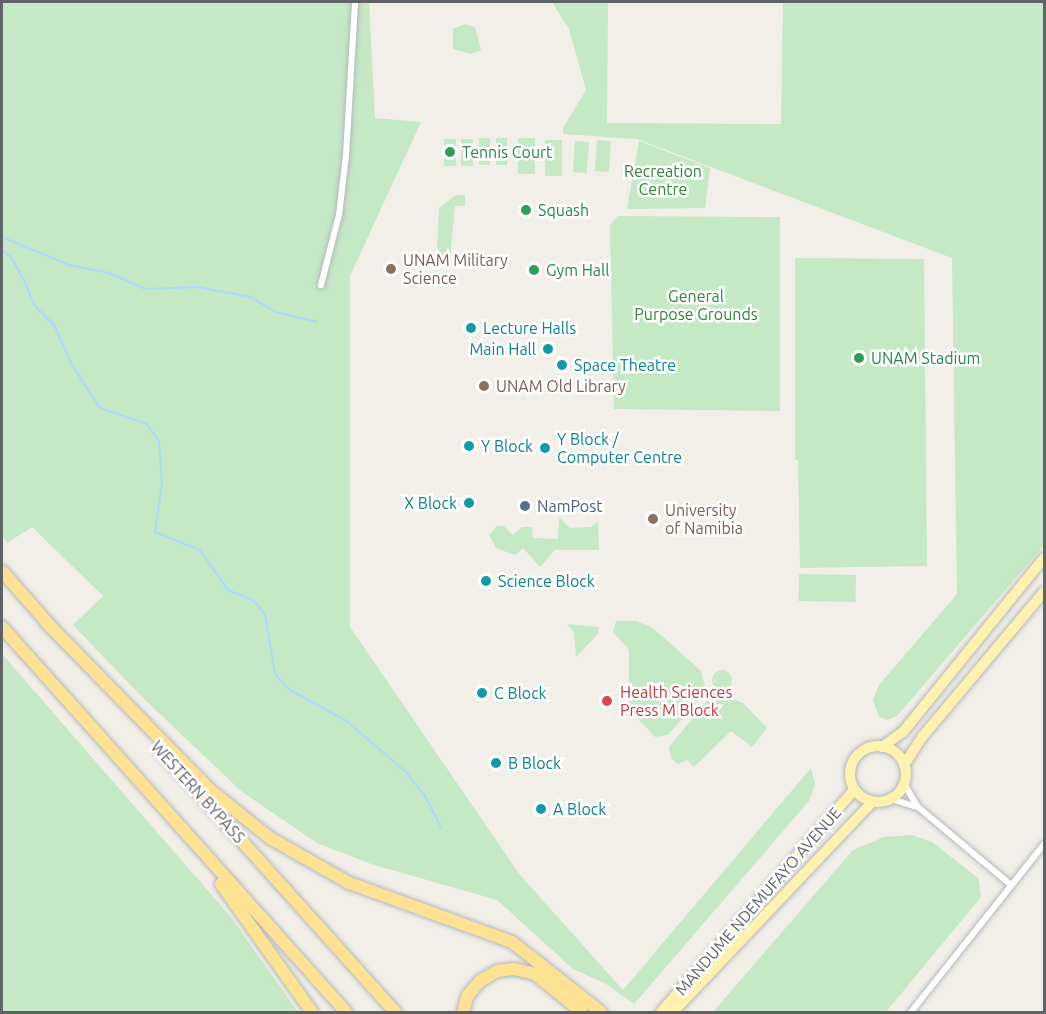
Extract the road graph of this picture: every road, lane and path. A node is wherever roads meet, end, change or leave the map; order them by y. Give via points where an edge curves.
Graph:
1 (356, 2) edge
2 (321, 285) dead end
3 (1044, 558) edge
4 (2, 571) edge
5 (1044, 592) edge
6 (47, 623) junction
7 (2, 627) edge
8 (882, 747) junction
9 (904, 765) junction
10 (904, 784) junction
11 (858, 793) junction
12 (888, 800) junction
13 (872, 802) junction
14 (918, 807) junction
15 (169, 810) junction
16 (1044, 844) edge
17 (1011, 885) junction
18 (916, 1006) junction
19 (312, 1012) edge
20 (346, 1012) edge
21 (395, 1012) edge
22 (463, 1012) edge
23 (582, 1012) edge
24 (601, 1012) edge
25 (661, 1012) edge
26 (673, 1012) edge
27 (911, 1012) edge
28 (923, 1012) edge

1 - 2 street via 339,215
3 - 8 main road via 903,732
4 - 6 highway, WESTERN BYPASS
5 - 9 main road via 923,736
6 - 21 highway, WESTERN BYPASS
6 - 24 highway via 210,790 270,838 349,883 512,942
7 - 15 highway, WESTERN BYPASS
8 - 9 main road via 896,753
8 - 11 main road via 865,750 851,768
9 - 10 main road
10 - 12 main road
10 - 14 street
11 - 13 main road
11 - 25 main road, MANDUME NDEMUFAYO AVENUE
12 - 13 main road
12 - 14 street
13 - 26 main road, MANDUME NDEMUFAYO AVENUE
14 - 17 street
15 - 19 highway
15 - 20 highway, WESTERN BYPASS
16 - 17 street
17 - 18 street
18 - 27 street
18 - 28 street
22 - 23 highway via 468,995 480,981 497,971 514,969 536,974

